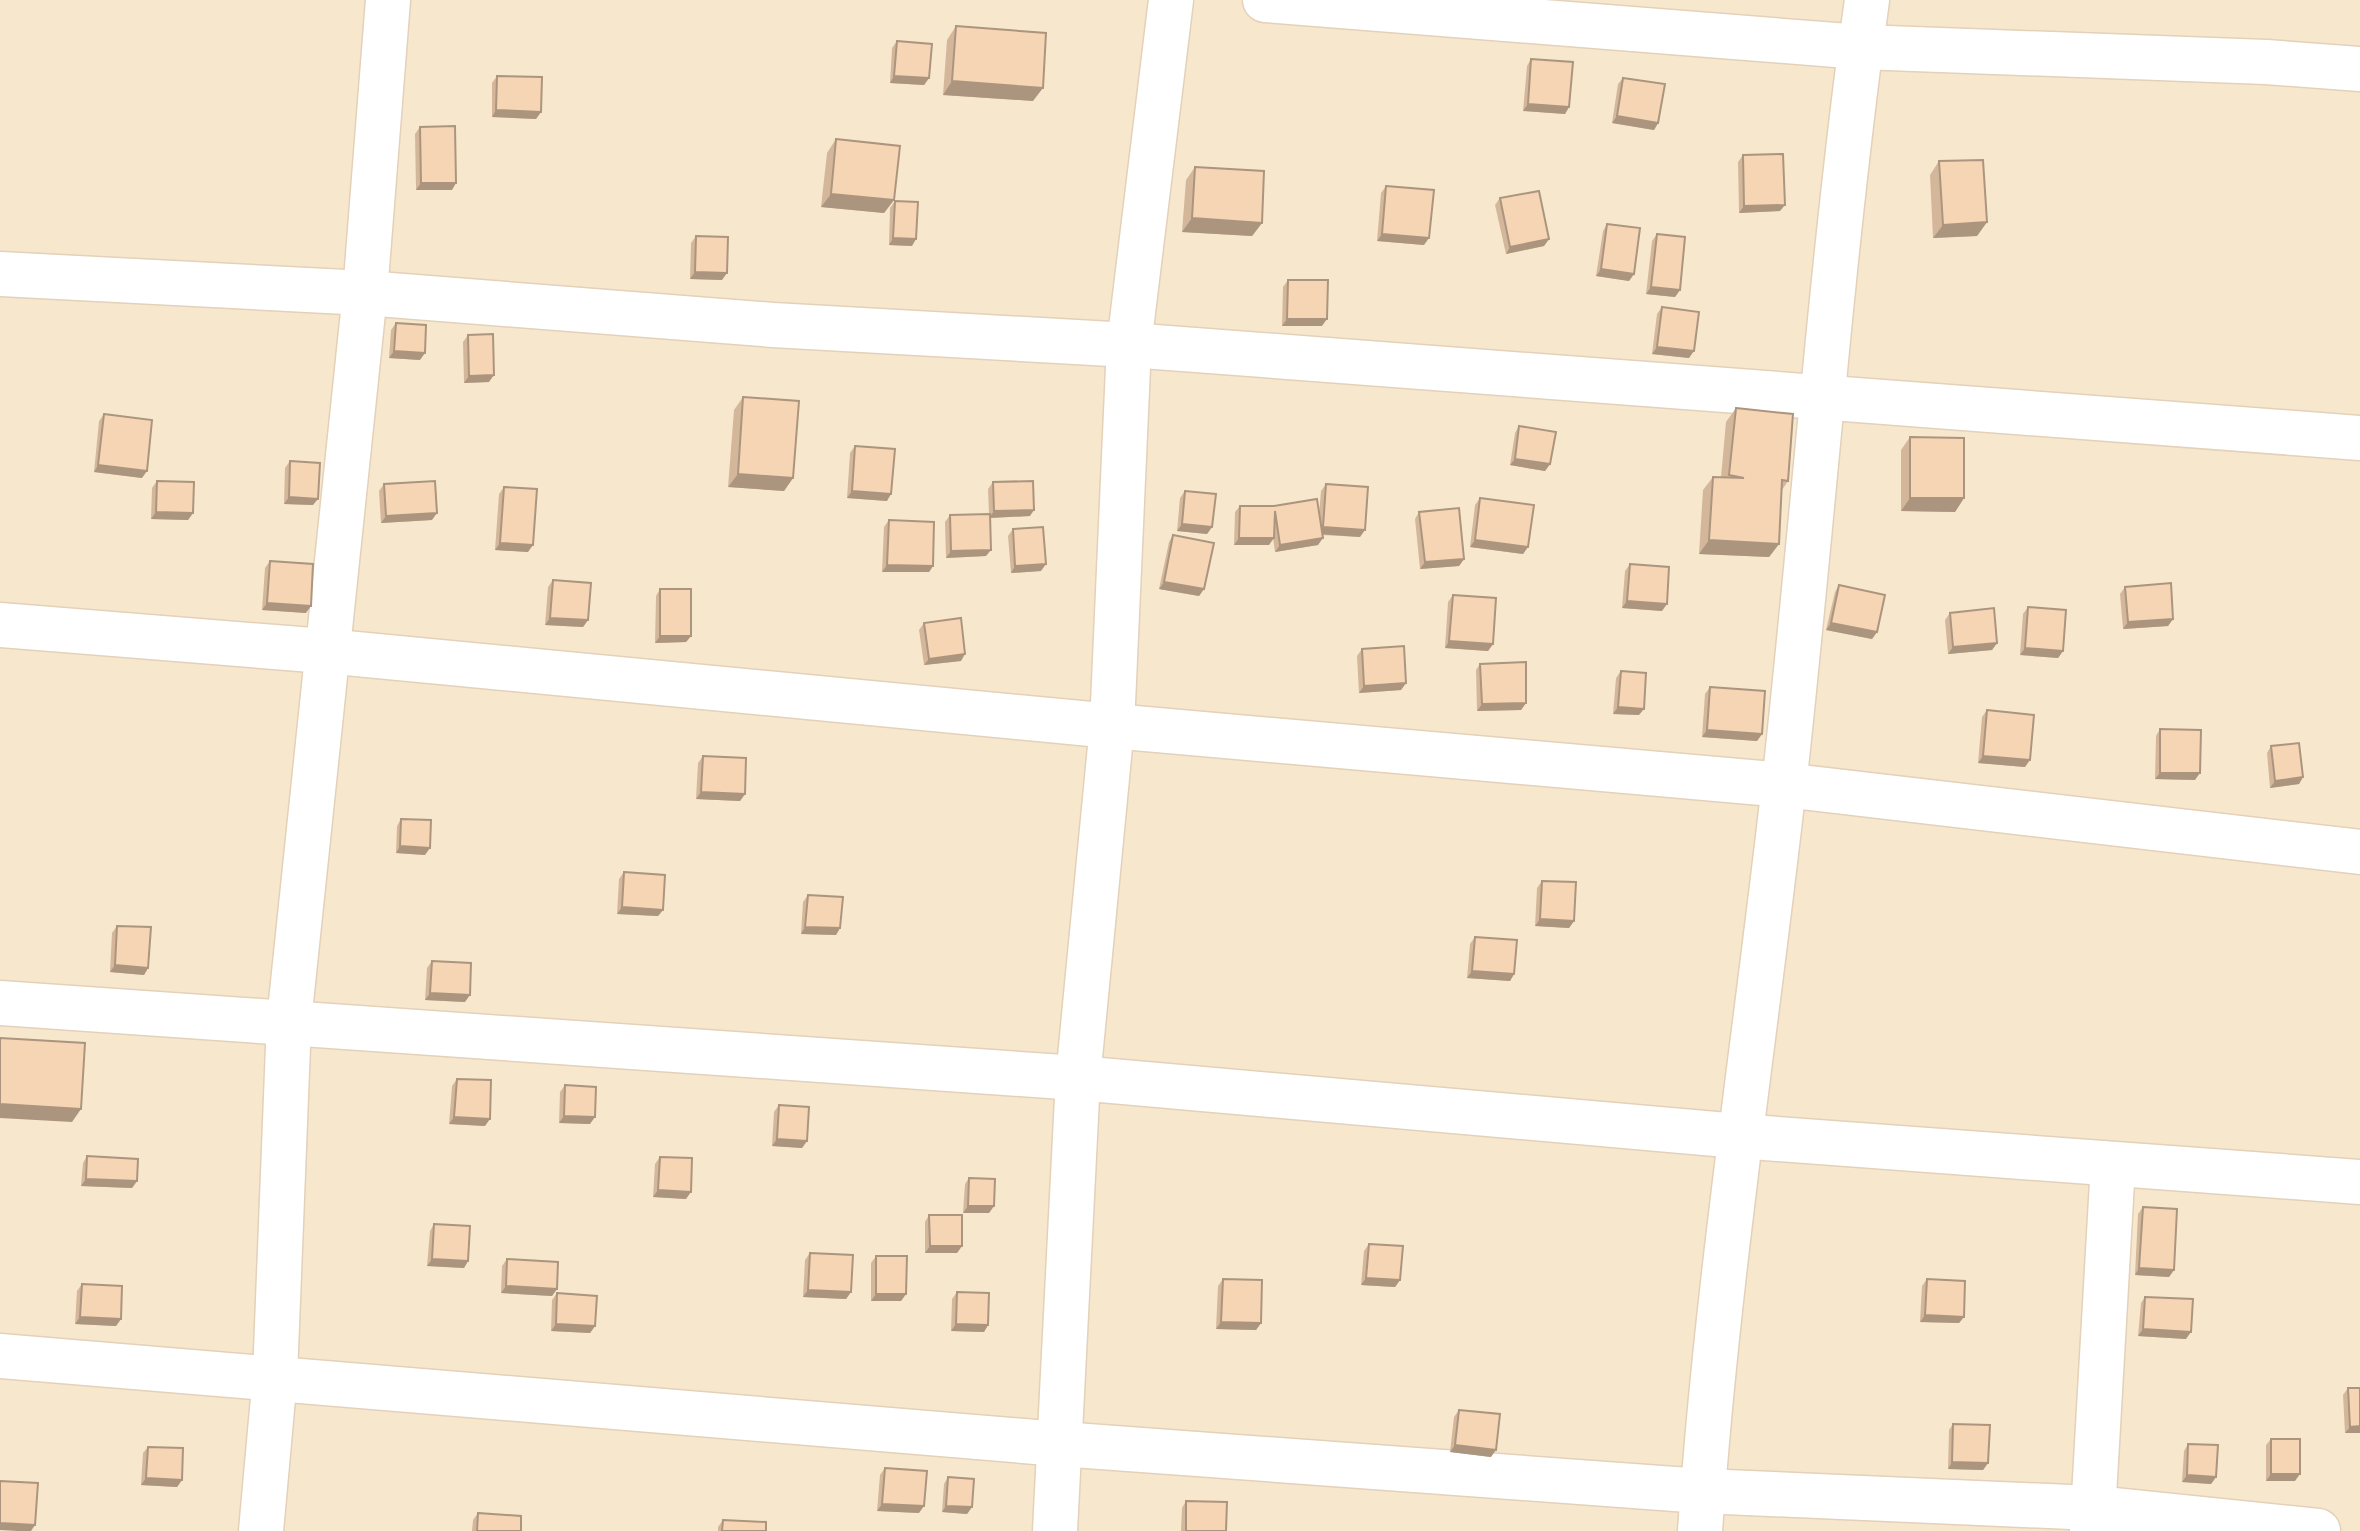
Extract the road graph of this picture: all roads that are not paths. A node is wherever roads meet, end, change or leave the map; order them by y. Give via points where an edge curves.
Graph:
1 (388, 0) edge
2 (1171, 0) edge
3 (1265, 0) edge
4 (1867, 0) edge
5 (1861, 47) junction
6 (2360, 69) edge
7 (0, 274) edge
8 (365, 293) junction
9 (1129, 345) junction
10 (1819, 398) junction
11 (2360, 438) edge
12 (0, 625) edge
13 (325, 651) junction
14 (1112, 726) junction
15 (1784, 785) junction
16 (2360, 852) edge
17 (0, 1003) edge
18 (289, 1021) junction
19 (1078, 1078) junction
20 (1738, 1136) junction
21 (2113, 1164) junction
22 (2360, 1182) edge
23 (0, 1356) edge
24 (275, 1376) junction
25 (1060, 1444) junction
26 (1701, 1511) edge
27 (2093, 1520) edge
28 (261, 1531) edge
29 (1055, 1531) edge
30 (2318, 1531) edge

1 - 8 street
2 - 9 street
3 - 5 street
4 - 5 street
5 - 6 street
5 - 10 street
7 - 8 street
8 - 9 street via 773,325
8 - 13 street
9 - 10 street
9 - 14 street
10 - 11 street
10 - 15 street
12 - 13 street
13 - 14 street
13 - 18 street
14 - 15 street
14 - 19 street
15 - 16 street
15 - 20 street
17 - 18 street
18 - 19 street
18 - 24 street
19 - 20 street
19 - 25 street
20 - 21 street
20 - 26 street
21 - 22 street
21 - 27 street
23 - 24 street
24 - 25 street
24 - 28 street
25 - 26 street
25 - 29 street
26 - 27 street
27 - 30 street

